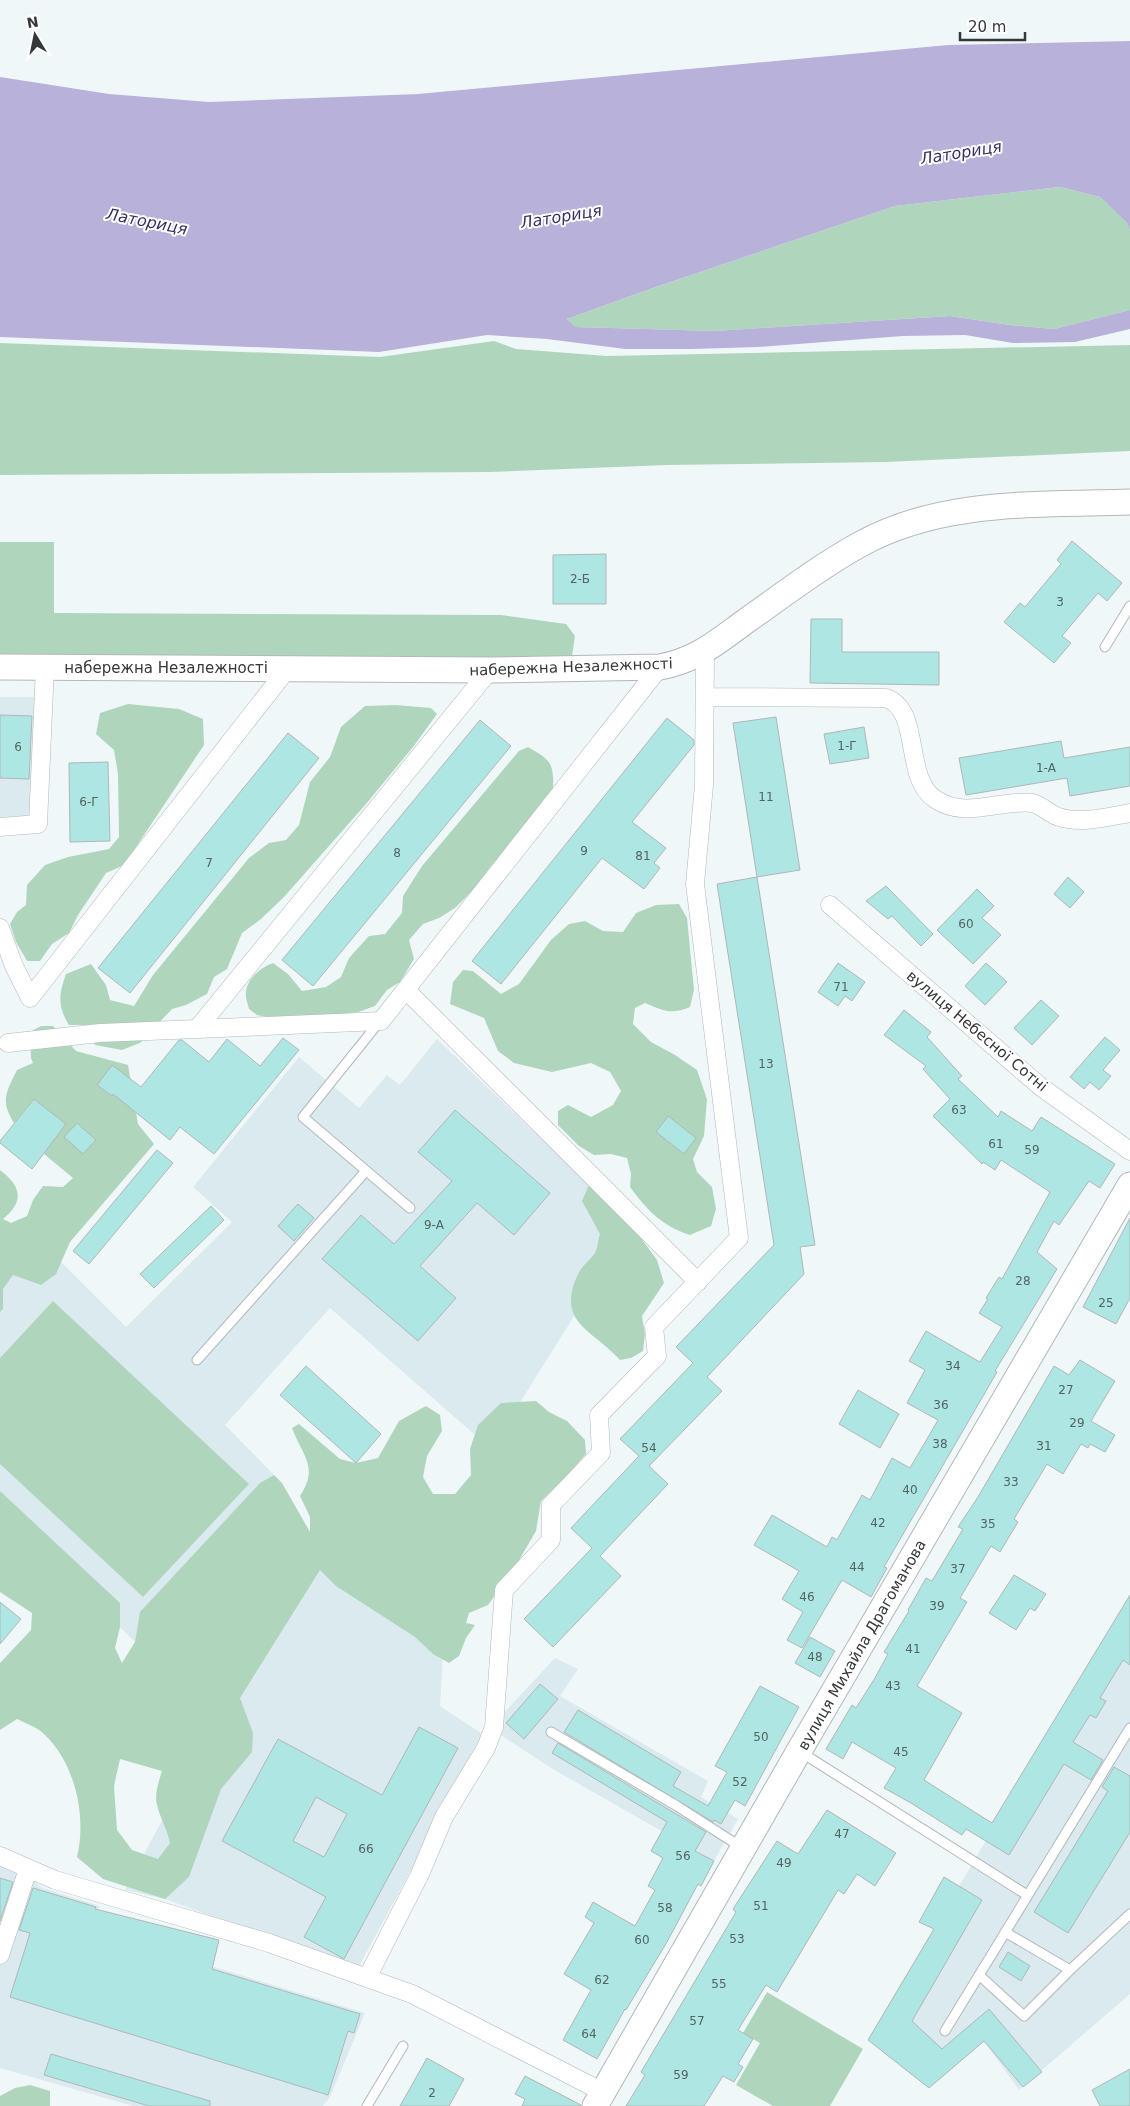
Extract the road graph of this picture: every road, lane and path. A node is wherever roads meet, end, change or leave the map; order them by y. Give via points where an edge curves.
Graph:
1 (1130, 502) edge
2 (1130, 606) edge
3 (1105, 647) dead end
4 (705, 650) junction
5 (0, 667) edge
6 (45, 667) junction
7 (288, 668) junction
8 (660, 668) junction
9 (490, 670) junction
10 (705, 697) junction
11 (1130, 813) edge
12 (0, 827) edge
13 (830, 905) dead end
14 (0, 928) edge
15 (406, 990) junction
16 (380, 1021) junction
17 (197, 1029) junction
18 (8, 1043) dead end
19 (1130, 1152) edge
20 (366, 1171) junction
21 (1130, 1185) edge
22 (410, 1208) dead end
23 (698, 1282) junction
24 (198, 1360) dead end
25 (1130, 1728) edge
26 (552, 1732) dead end
27 (800, 1751) junction
28 (743, 1849) junction
29 (0, 1856) edge
30 (28, 1869) junction
31 (1027, 1895) junction
32 (1130, 1914) edge
33 (1005, 1932) junction
34 (0, 1955) edge
35 (1070, 1970) junction
36 (979, 1975) junction
37 (367, 1978) junction
38 (945, 2031) dead end
39 (403, 2046) dead end
40 (599, 2099) edge
41 (367, 2106) edge

1 - 4 street, набережна Незалежності via 1006,506 928,518 890,530 827,564
2 - 3 lane
4 - 8 street, набережна Незалежності via 681,664
4 - 10 street
5 - 6 street, набережна Незалежності
6 - 7 street, набережна Незалежності
6 - 12 street via 38,824
7 - 9 street, набережна Незалежності
7 - 14 street via 30,998
8 - 9 street, набережна Незалежності
8 - 15 street
9 - 17 street
10 - 11 street via 895,700 906,720 919,776 935,799 972,809 1018,802 1034,803 1056,817 1070,820
10 - 23 street via 704,785 695,884 739,1238
13 - 19 street, вулиця Небесної Сотні via 1040,1087
15 - 16 street
15 - 23 street
16 - 17 street
16 - 20 lane via 303,1117
17 - 18 street via 100,1033
20 - 22 lane
20 - 24 lane
21 - 27 street, вулиця Михайла Драгоманова
23 - 37 street via 654,1327 657,1356 599,1415 601,1452 551,1505 551,1540 504,1590 494,1727 486,1748 444,1817 420,1874
25 - 31 lane
26 - 28 lane
27 - 28 street, вулиця Михайла Драгоманова
27 - 31 lane
28 - 40 street, вулиця Михайла Драгоманова
29 - 30 street
30 - 34 street
30 - 37 street via 55,1880 269,1943
31 - 33 lane
32 - 35 lane
33 - 35 lane
33 - 36 lane
35 - 36 lane via 1024,2016
36 - 38 lane
37 - 40 street via 412,1994
39 - 41 lane

